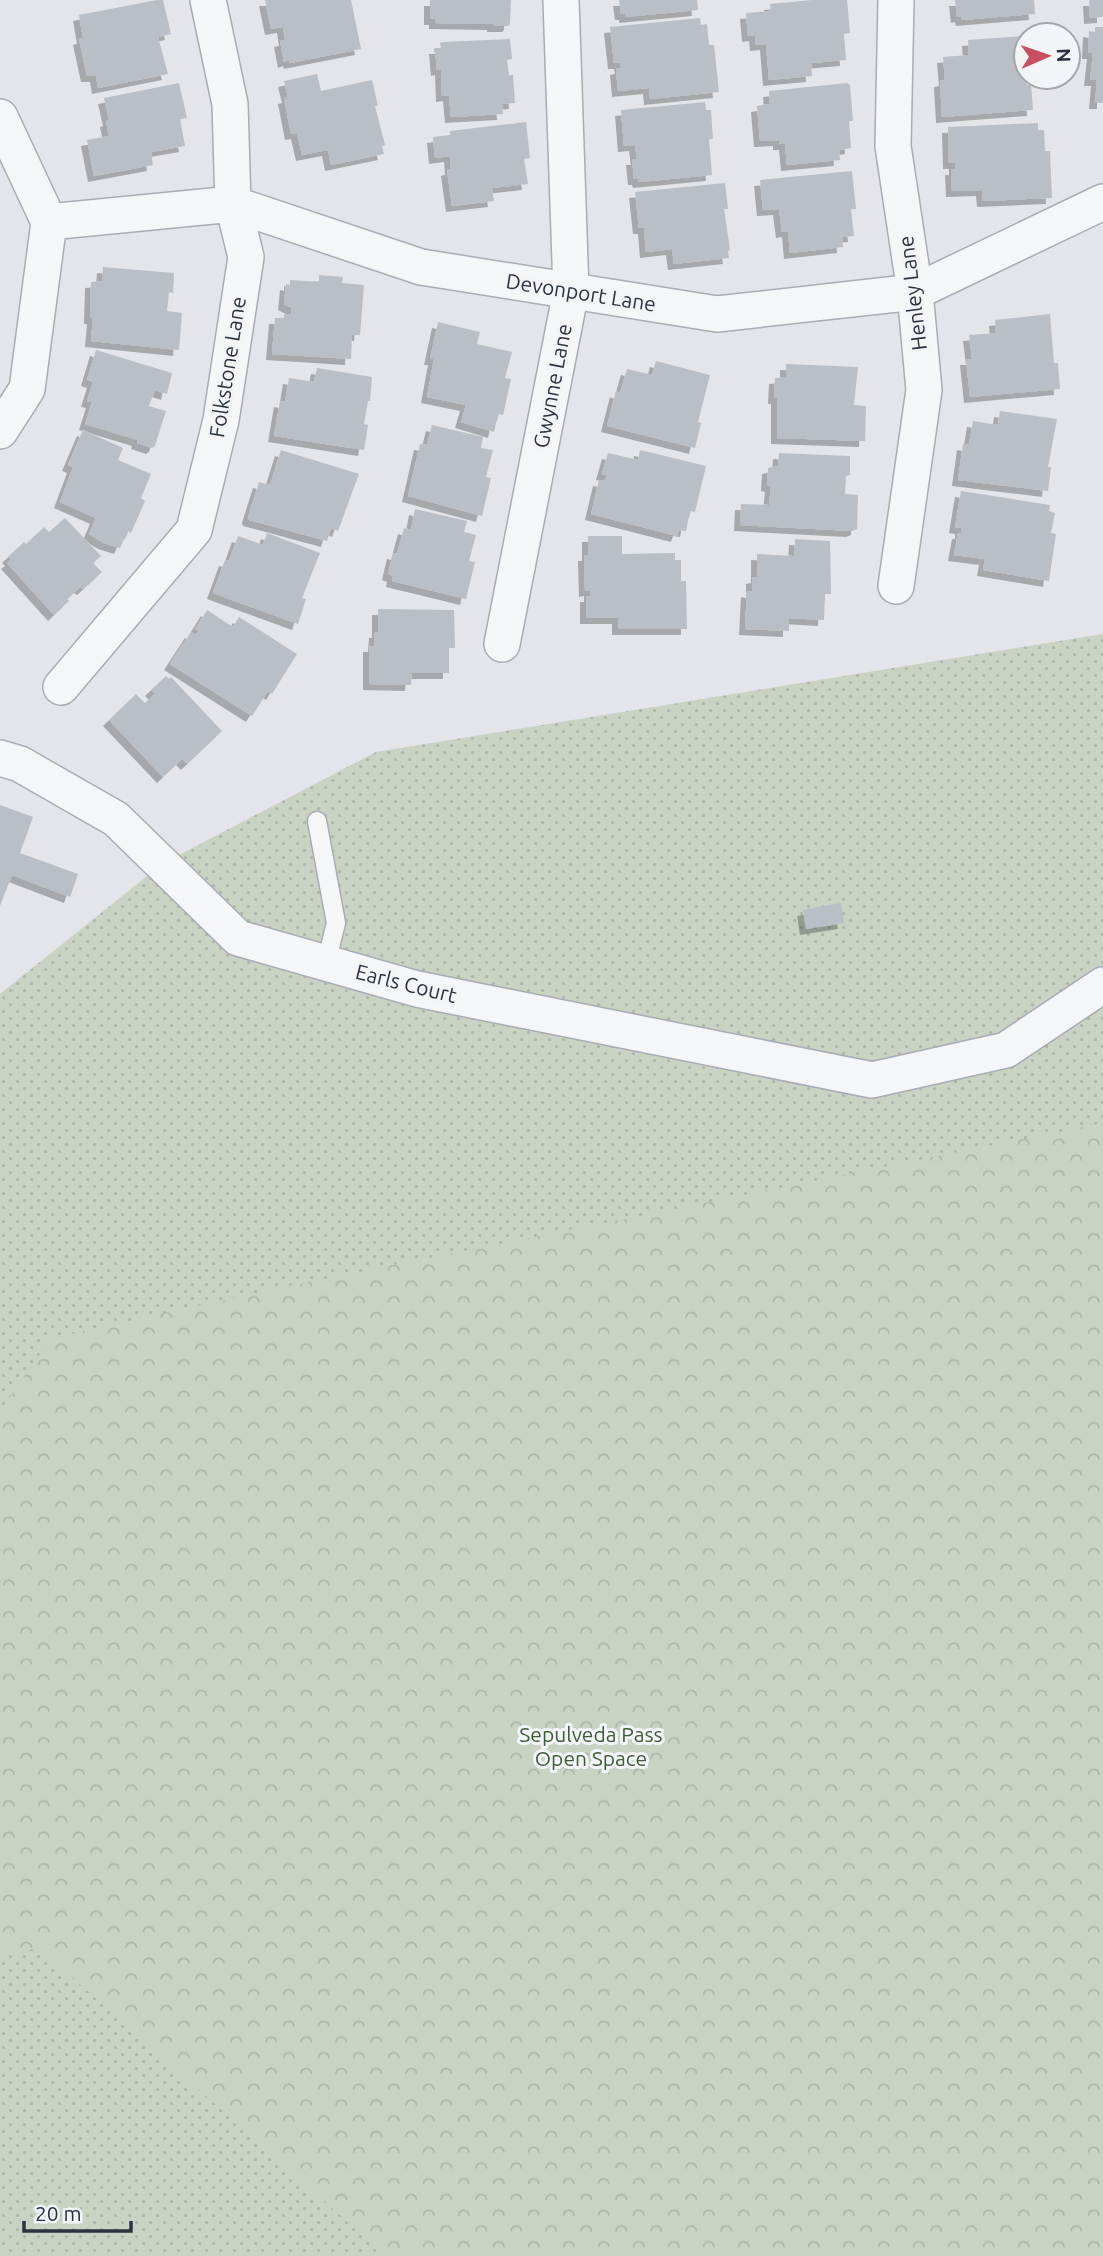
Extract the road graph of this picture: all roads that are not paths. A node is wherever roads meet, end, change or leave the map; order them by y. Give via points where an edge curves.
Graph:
1 (208, 0) edge
2 (561, 0) edge
3 (896, 0) edge
4 (0, 117) edge
5 (1103, 202) edge
6 (233, 204) junction
7 (49, 222) junction
8 (571, 292) junction
9 (915, 292) junction
10 (0, 431) edge
11 (896, 586) dead end
12 (502, 644) dead end
13 (61, 687) dead end
14 (0, 758) edge
15 (317, 821) dead end
16 (326, 963) junction
17 (1103, 985) edge

1 - 6 street, Folkstone Lane via 230,104
2 - 8 street, Gwynne Lane
3 - 9 street, Henley Lane via 892,146
4 - 7 street
5 - 9 street, Devonport Lane
6 - 7 street, Devonport Lane
6 - 8 street, Devonport Lane via 421,267
6 - 13 street, Folkstone Lane via 246,257 221,420 194,530
7 - 10 street via 27,389
8 - 9 street, Devonport Lane via 717,314
8 - 12 street, Gwynne Lane
9 - 11 street, Henley Lane via 924,390
14 - 16 street, Earls Court via 20,764 116,819 238,938
15 - 16 lane via 335,923
16 - 17 street, Earls Court via 417,989 872,1080 1006,1050

